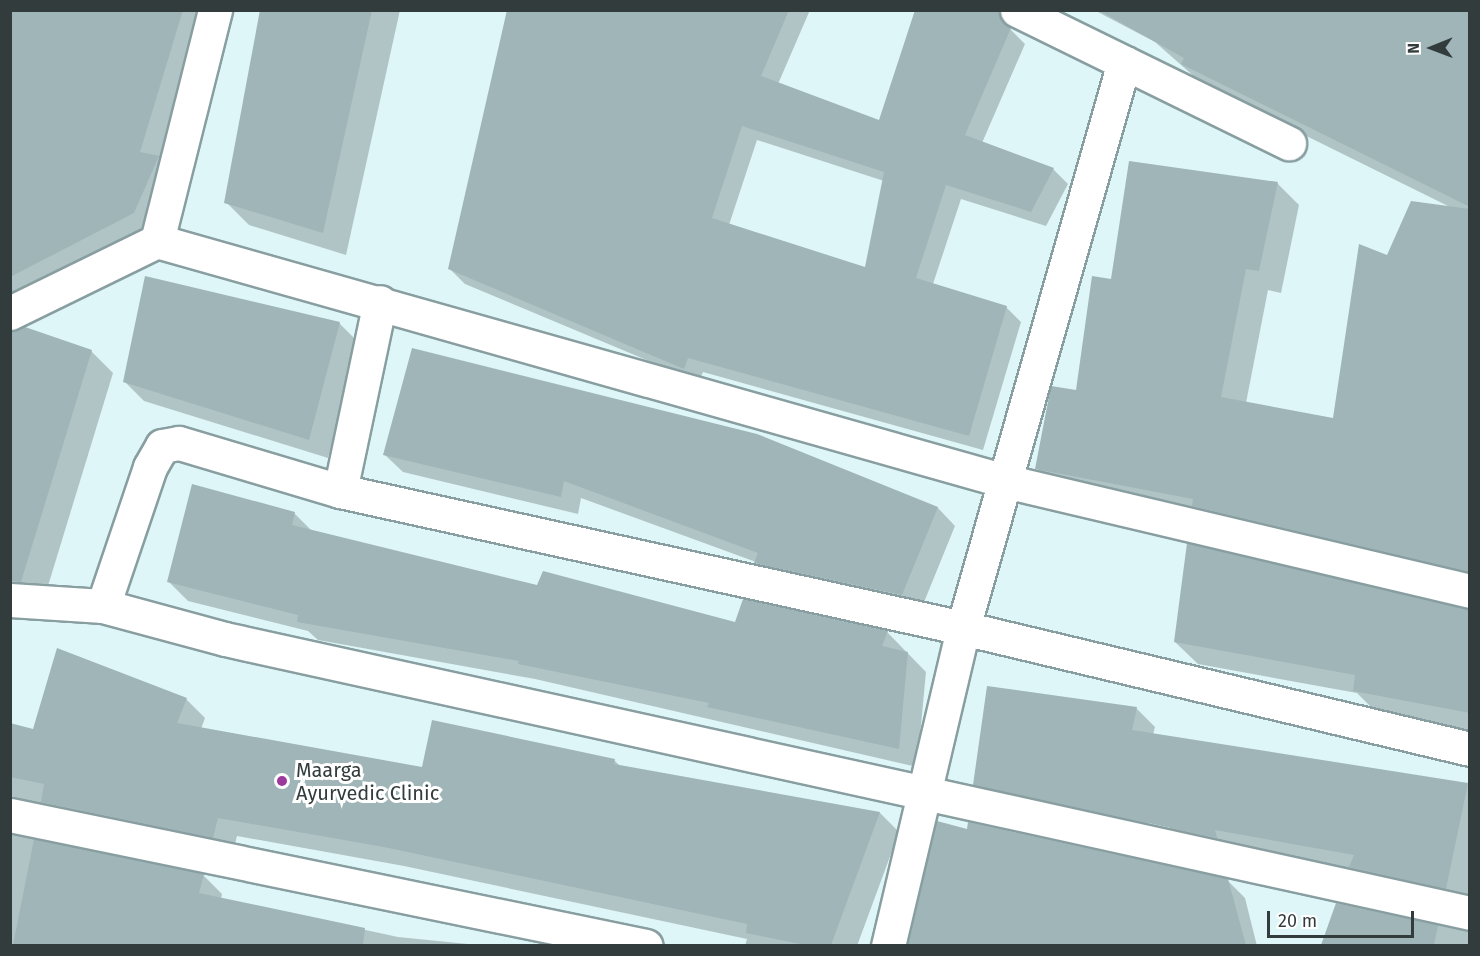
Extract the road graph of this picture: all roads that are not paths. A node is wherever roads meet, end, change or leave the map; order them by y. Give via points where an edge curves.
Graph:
1 (215, 10) edge
2 (1017, 10) edge
3 (1124, 62) junction
4 (1289, 143) dead end
5 (156, 240) junction
6 (380, 302) junction
7 (10, 313) edge
8 (1005, 481) junction
9 (340, 491) junction
10 (1470, 591) edge
11 (10, 600) edge
12 (103, 606) junction
13 (963, 628) junction
14 (1470, 749) edge
15 (925, 790) junction
16 (10, 815) edge
17 (1470, 913) edge
18 (646, 945) edge
19 (888, 945) edge

1 - 5 street
2 - 3 street
3 - 4 street
3 - 8 street
5 - 6 street
5 - 7 street
6 - 8 street
6 - 9 street
8 - 10 street
8 - 13 street
9 - 12 street via 179,443 162,446 150,467
9 - 13 street
11 - 12 street
12 - 15 street via 225,639
13 - 14 street
13 - 15 street
15 - 17 street
15 - 19 street
16 - 18 street

